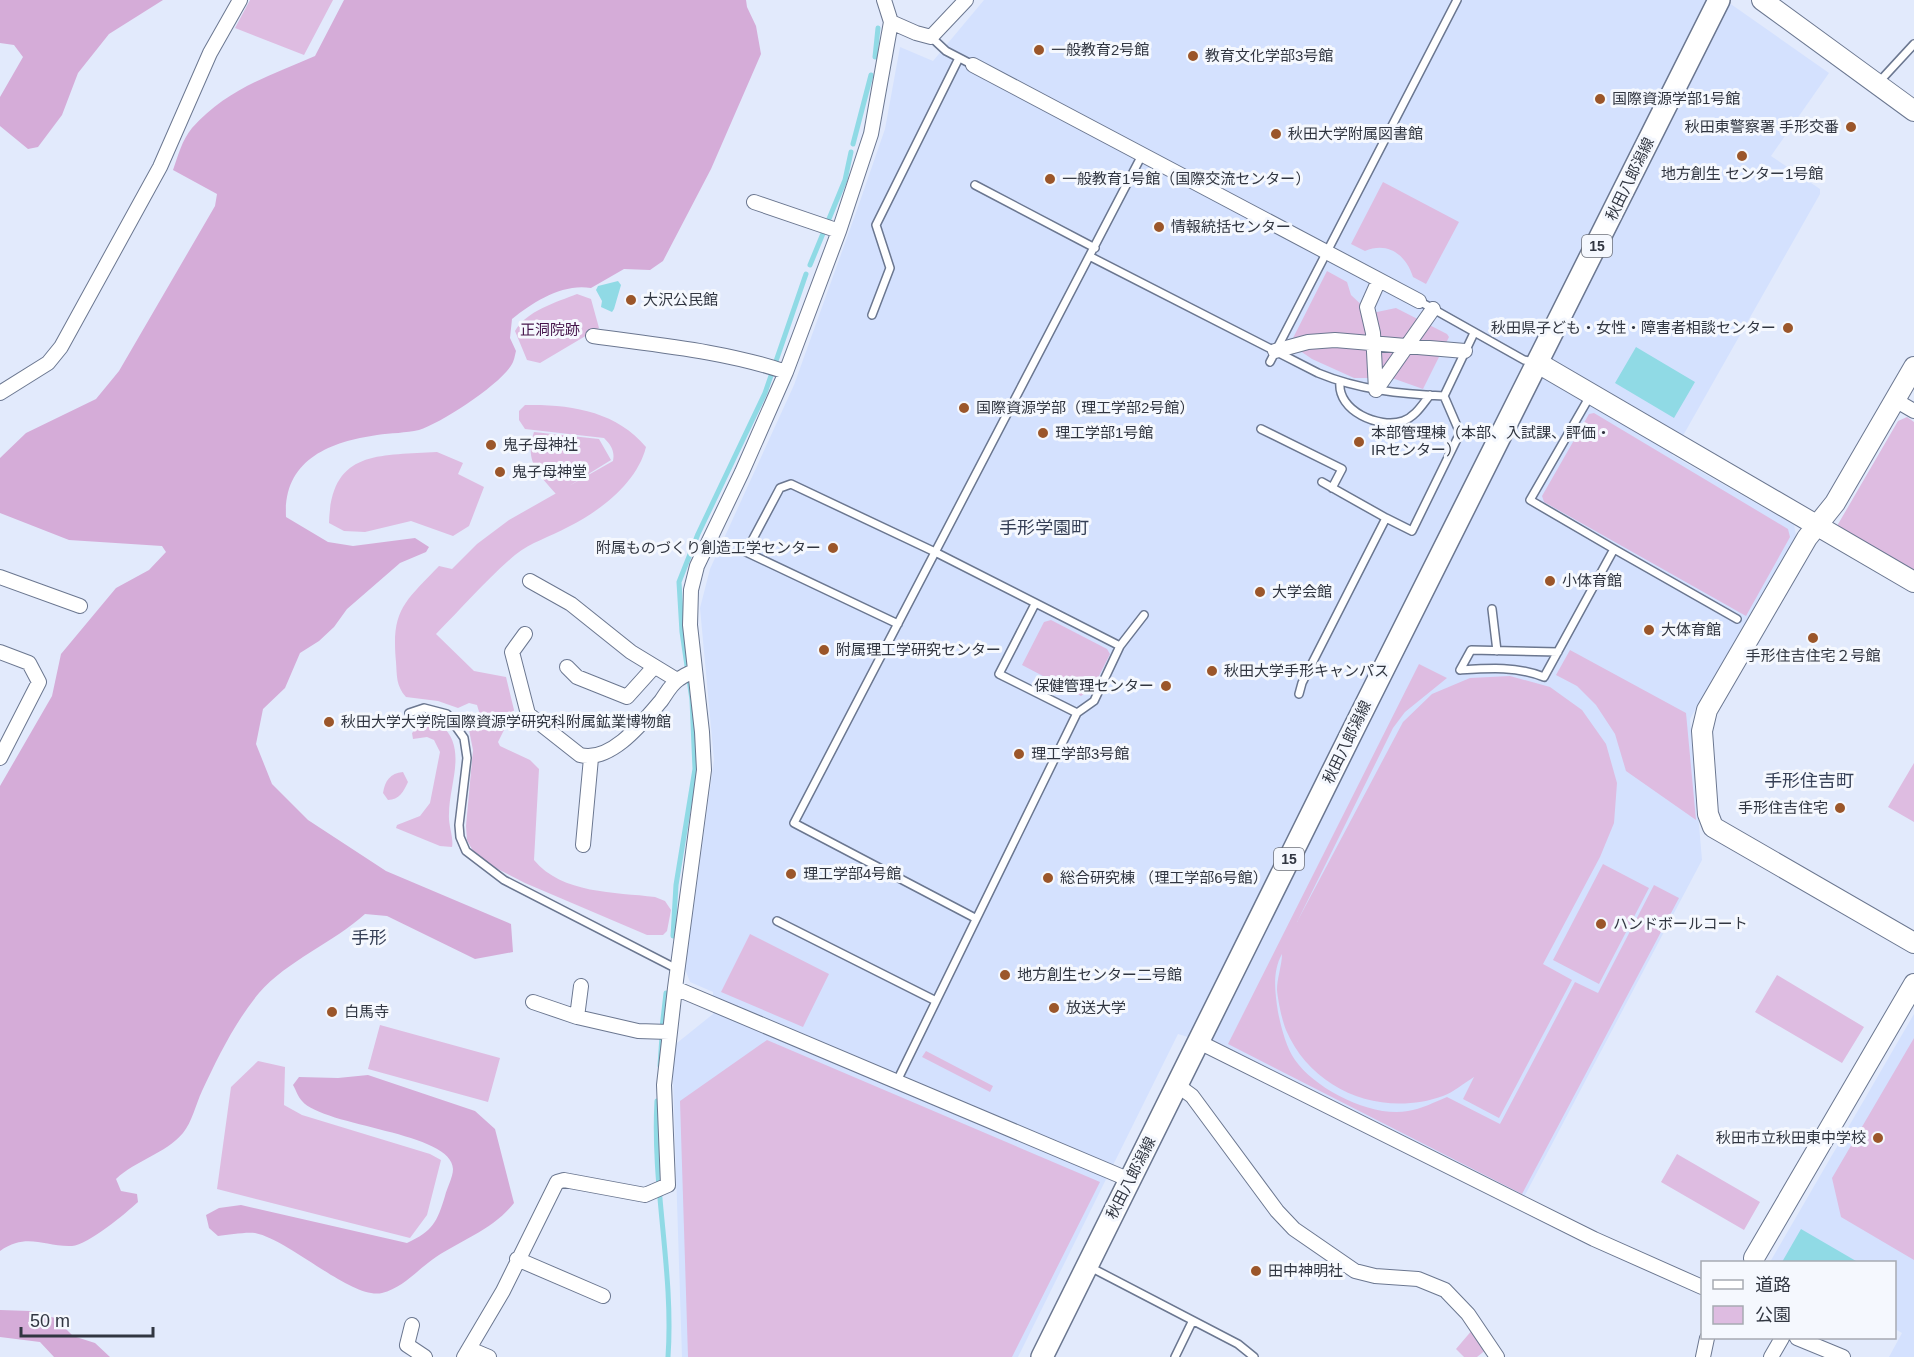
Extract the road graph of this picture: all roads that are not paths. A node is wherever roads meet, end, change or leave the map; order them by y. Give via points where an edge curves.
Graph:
1 (240, 0) edge
2 (884, 0) edge
3 (966, 0) edge
4 (1456, 0) edge
5 (1719, 0) edge
6 (1762, 0) edge
7 (891, 22) junction
8 (931, 37) junction
9 (1914, 44) edge
10 (959, 58) junction
11 (974, 66) joint
12 (1877, 85) junction
13 (1914, 111) edge
14 (1142, 155) junction
15 (975, 185) dead end
16 (753, 202) dead end
17 (831, 228) junction
18 (1095, 248) junction
19 (1325, 251) junction
20 (1090, 257) junction
21 (1380, 280) junction
22 (1419, 301) joint
23 (1433, 309) junction
24 (872, 315) dead end
25 (1474, 333) junction
26 (593, 336) dead end
27 (1373, 342) junction
28 (1408, 346) junction
29 (1466, 351) junction
30 (1273, 357) junction
31 (1538, 363) junction
32 (1914, 367) edge
33 (776, 369) junction
34 (1340, 382) junction
35 (1376, 390) junction
36 (0, 393) edge
37 (1591, 394) junction
38 (1430, 395) junction
39 (1444, 396) junction
40 (1895, 400) junction
41 (1914, 411) edge
42 (1261, 429) dead end
43 (1322, 482) dead end
44 (1332, 488) junction
45 (1386, 518) junction
46 (1817, 527) junction
47 (1614, 549) junction
48 (935, 552) junction
49 (0, 577) edge
50 (530, 581) dead end
51 (1914, 582) edge
52 (1035, 604) junction
53 (80, 606) dead end
54 (1492, 609) dead end
55 (1144, 615) dead end
56 (1737, 619) dead end
57 (898, 624) junction
58 (525, 634) dead end
59 (1120, 646) junction
60 (1497, 651) junction
61 (0, 652) edge
62 (1558, 652) junction
63 (567, 667) dead end
64 (654, 667) junction
65 (694, 671) junction
66 (678, 679) junction
67 (1299, 694) dead end
68 (409, 713) dead end
69 (1077, 713) junction
70 (0, 758) edge
71 (591, 758) junction
72 (583, 845) dead end
73 (975, 918) junction
74 (777, 921) dead end
75 (1914, 944) edge
76 (677, 969) junction
77 (1914, 984) edge
78 (581, 986) dead end
79 (675, 988) junction
80 (936, 1001) junction
81 (533, 1002) dead end
82 (577, 1017) junction
83 (669, 1032) junction
84 (1199, 1042) junction
85 (897, 1081) junction
86 (1177, 1085) junction
87 (1130, 1180) junction
88 (517, 1259) junction
89 (1752, 1260) edge
90 (1087, 1266) junction
91 (1701, 1287) edge
92 (603, 1296) dead end
93 (1192, 1322) junction
94 (412, 1326) dead end
95 (1707, 1339) edge
96 (1781, 1339) edge
97 (1799, 1339) edge
98 (467, 1353) edge
99 (425, 1357) edge
100 (489, 1357) edge
101 (1042, 1357) edge
102 (1175, 1357) edge
103 (1254, 1357) edge
104 (1497, 1357) edge
105 (1703, 1357) edge
106 (1771, 1357) edge
107 (1843, 1357) edge

1 - 36 street via 210,53 160,166 61,347 48,363
2 - 7 street
3 - 8 street
4 - 19 lane
5 - 31 main road, 秋田八郎潟線 / 15
6 - 12 street
7 - 8 street
7 - 17 street via 871,134
8 - 10 lane
9 - 12 lane
10 - 11 lane
10 - 24 lane via 876,225 890,268
11 - 14 street
12 - 13 street
14 - 18 lane
14 - 19 street
15 - 18 lane
16 - 17 street
17 - 33 street
18 - 20 lane
19 - 21 street
19 - 30 lane
20 - 30 lane
20 - 48 lane
21 - 22 street
21 - 27 street via 1367,307
22 - 23 lane
23 - 25 lane
23 - 28 street
25 - 29 lane
25 - 31 lane via 1524,360
26 - 33 street via 692,350
27 - 28 street
27 - 30 street via 1308,342
27 - 35 street
28 - 29 street
28 - 35 street
29 - 39 lane
30 - 34 lane
31 - 37 street
31 - 84 main road, 秋田八郎潟線 / 15
32 - 40 street
33 - 65 street via 742,472 697,566 691,590
34 - 35 lane
34 - 38 lane via 1345,404 1384,424 1404,421
35 - 38 lane
37 - 46 street
37 - 47 lane via 1530,500
38 - 39 lane
39 - 45 lane via 1460,433 1452,450 1412,531
40 - 41 street
40 - 46 street
42 - 44 lane via 1342,469
43 - 44 lane
44 - 45 lane
45 - 67 lane
46 - 51 street
46 - 75 street via 1707,710 1702,731 1708,814 1719,832
47 - 56 lane
47 - 62 lane
48 - 52 lane
48 - 57 lane
48 - 57 lane via 791,484 780,488 747,552
49 - 53 street
50 - 64 street via 571,604
52 - 59 lane
52 - 69 lane via 999,674
54 - 60 lane
55 - 59 lane
57 - 73 lane via 794,823
58 - 71 street via 512,652 528,714 580,755
59 - 69 lane via 1094,702
60 - 62 lane
60 - 62 lane via 1471,650 1460,670 1499,667 1527,670 1544,677
61 - 70 street via 29,663 39,682
63 - 64 street via 577,677 627,697
64 - 66 street
65 - 66 street
65 - 76 street via 704,770
66 - 71 street via 617,744
68 - 76 lane via 424,708 447,714 464,738 468,758 459,825 465,851 504,880
69 - 73 lane
71 - 72 street
73 - 80 lane
74 - 80 lane
76 - 79 street
77 - 89 street
78 - 82 street
79 - 83 street
79 - 85 street
80 - 85 lane
81 - 82 street
82 - 83 street via 638,1031
83 - 88 street via 664,1085 668,1185 645,1195 564,1180 557,1182
84 - 86 main road, 秋田八郎潟線 / 15
84 - 91 street via 1575,1229
85 - 87 street
86 - 87 main road, 秋田八郎潟線 / 15
86 - 104 street via 1192,1096 1294,1229 1355,1270 1375,1276 1418,1279 1445,1290 1473,1320
87 - 90 main road, 秋田八郎潟線 / 15
88 - 92 street
88 - 98 street
90 - 93 lane
90 - 101 main road, 秋田八郎潟線 / 15
93 - 102 lane
93 - 103 lane via 1238,1344
94 - 99 street via 407,1345
95 - 105 street
96 - 106 street
97 - 107 street
98 - 100 street

